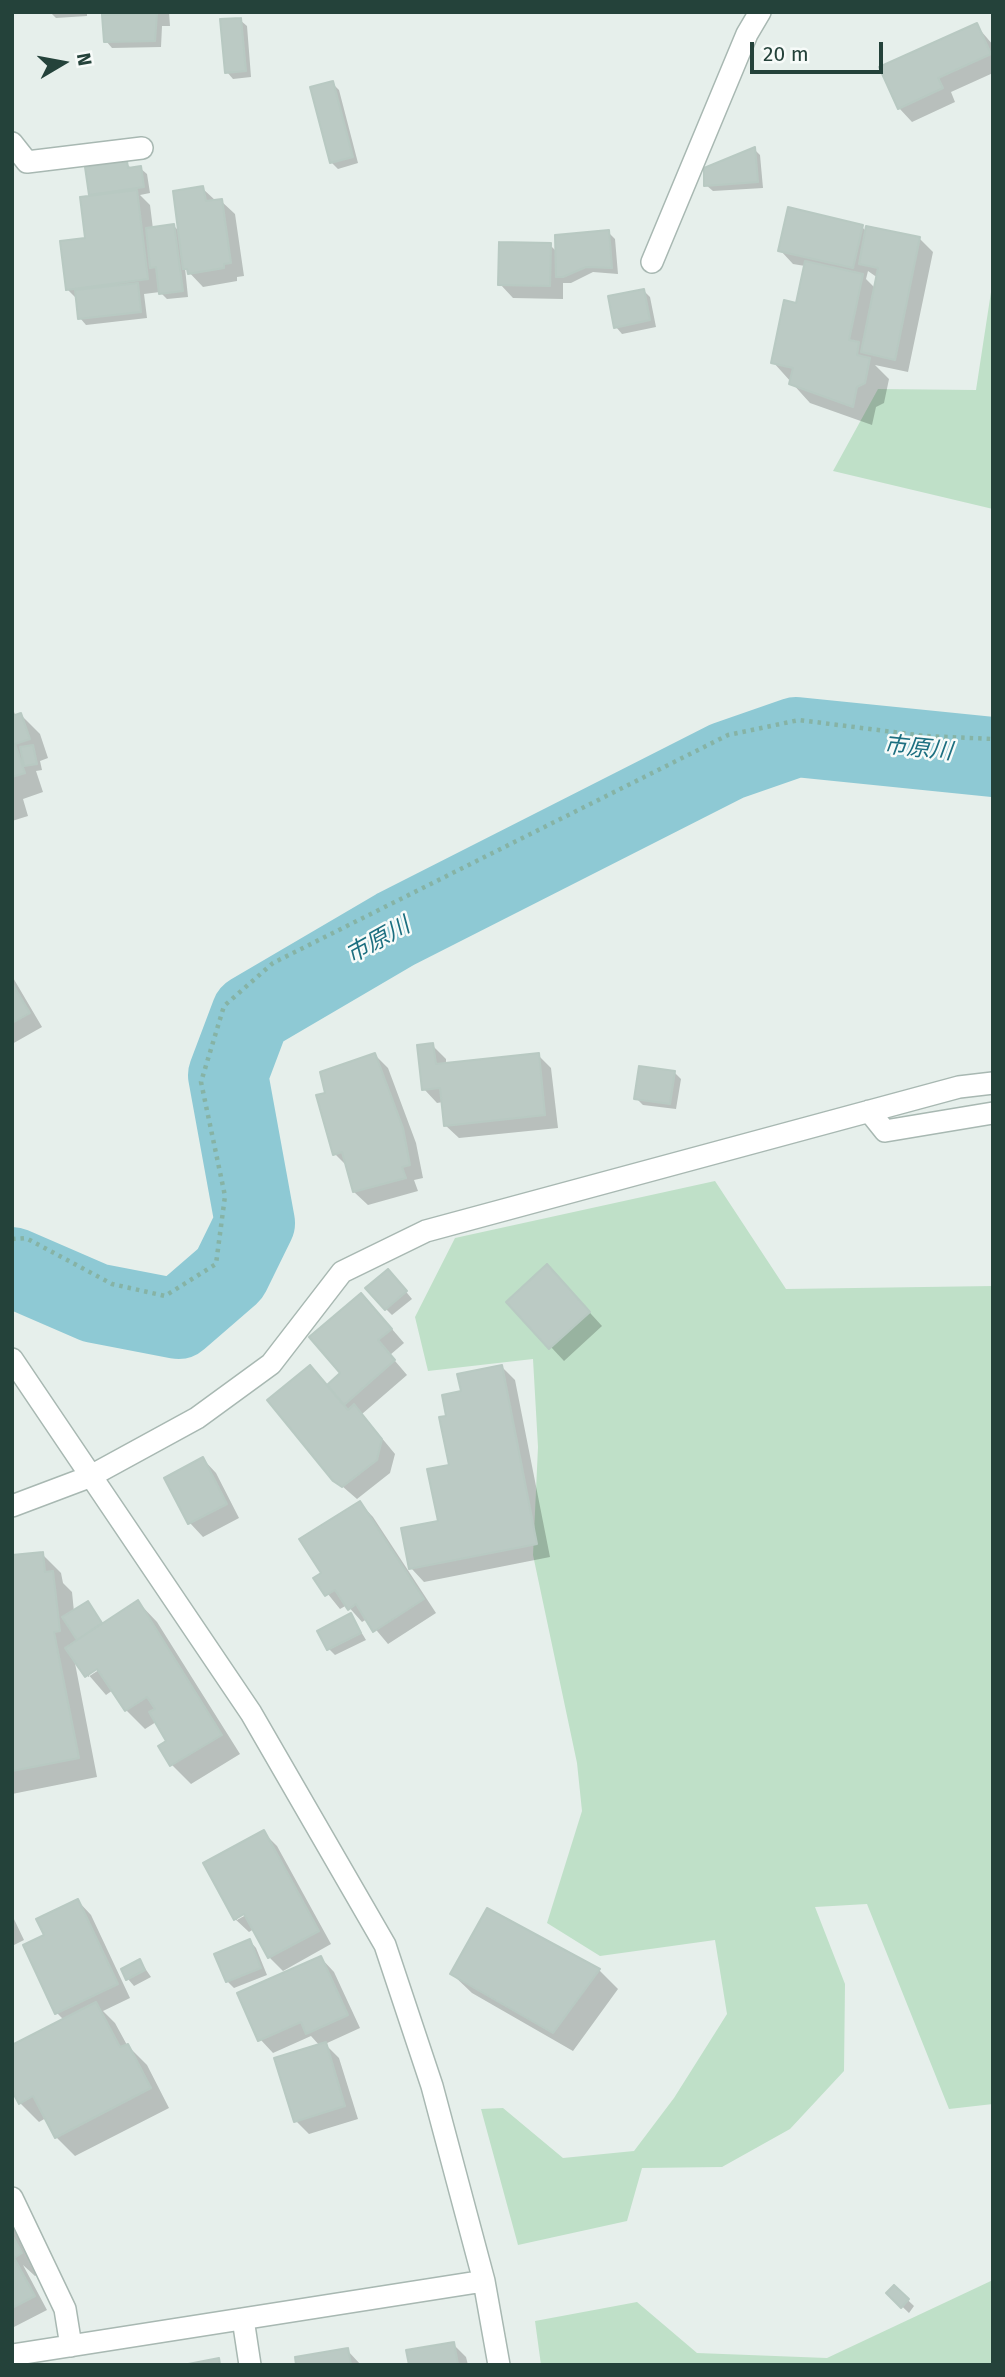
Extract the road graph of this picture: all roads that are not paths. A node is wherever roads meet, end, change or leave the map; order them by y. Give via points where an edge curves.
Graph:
1 (760, 12) edge
2 (12, 144) edge
3 (142, 148) dead end
4 (652, 262) dead end
5 (993, 1083) edge
6 (869, 1111) junction
7 (993, 1113) edge
8 (12, 1359) edge
9 (89, 1477) junction
10 (12, 1506) edge
11 (12, 2198) edge
12 (484, 2281) junction
13 (243, 2319) junction
14 (71, 2346) junction
15 (12, 2355) edge
16 (250, 2365) edge
17 (499, 2365) edge

1 - 4 street
2 - 3 street via 27,162
5 - 6 street via 959,1087
6 - 7 street via 885,1131
6 - 9 street via 426,1231 342,1272 271,1364 197,1418
8 - 9 street
9 - 10 street
9 - 12 street via 251,1713 385,1945 432,2085
11 - 14 street via 65,2309
12 - 13 street
12 - 17 street
13 - 14 street
13 - 16 street
14 - 15 street

